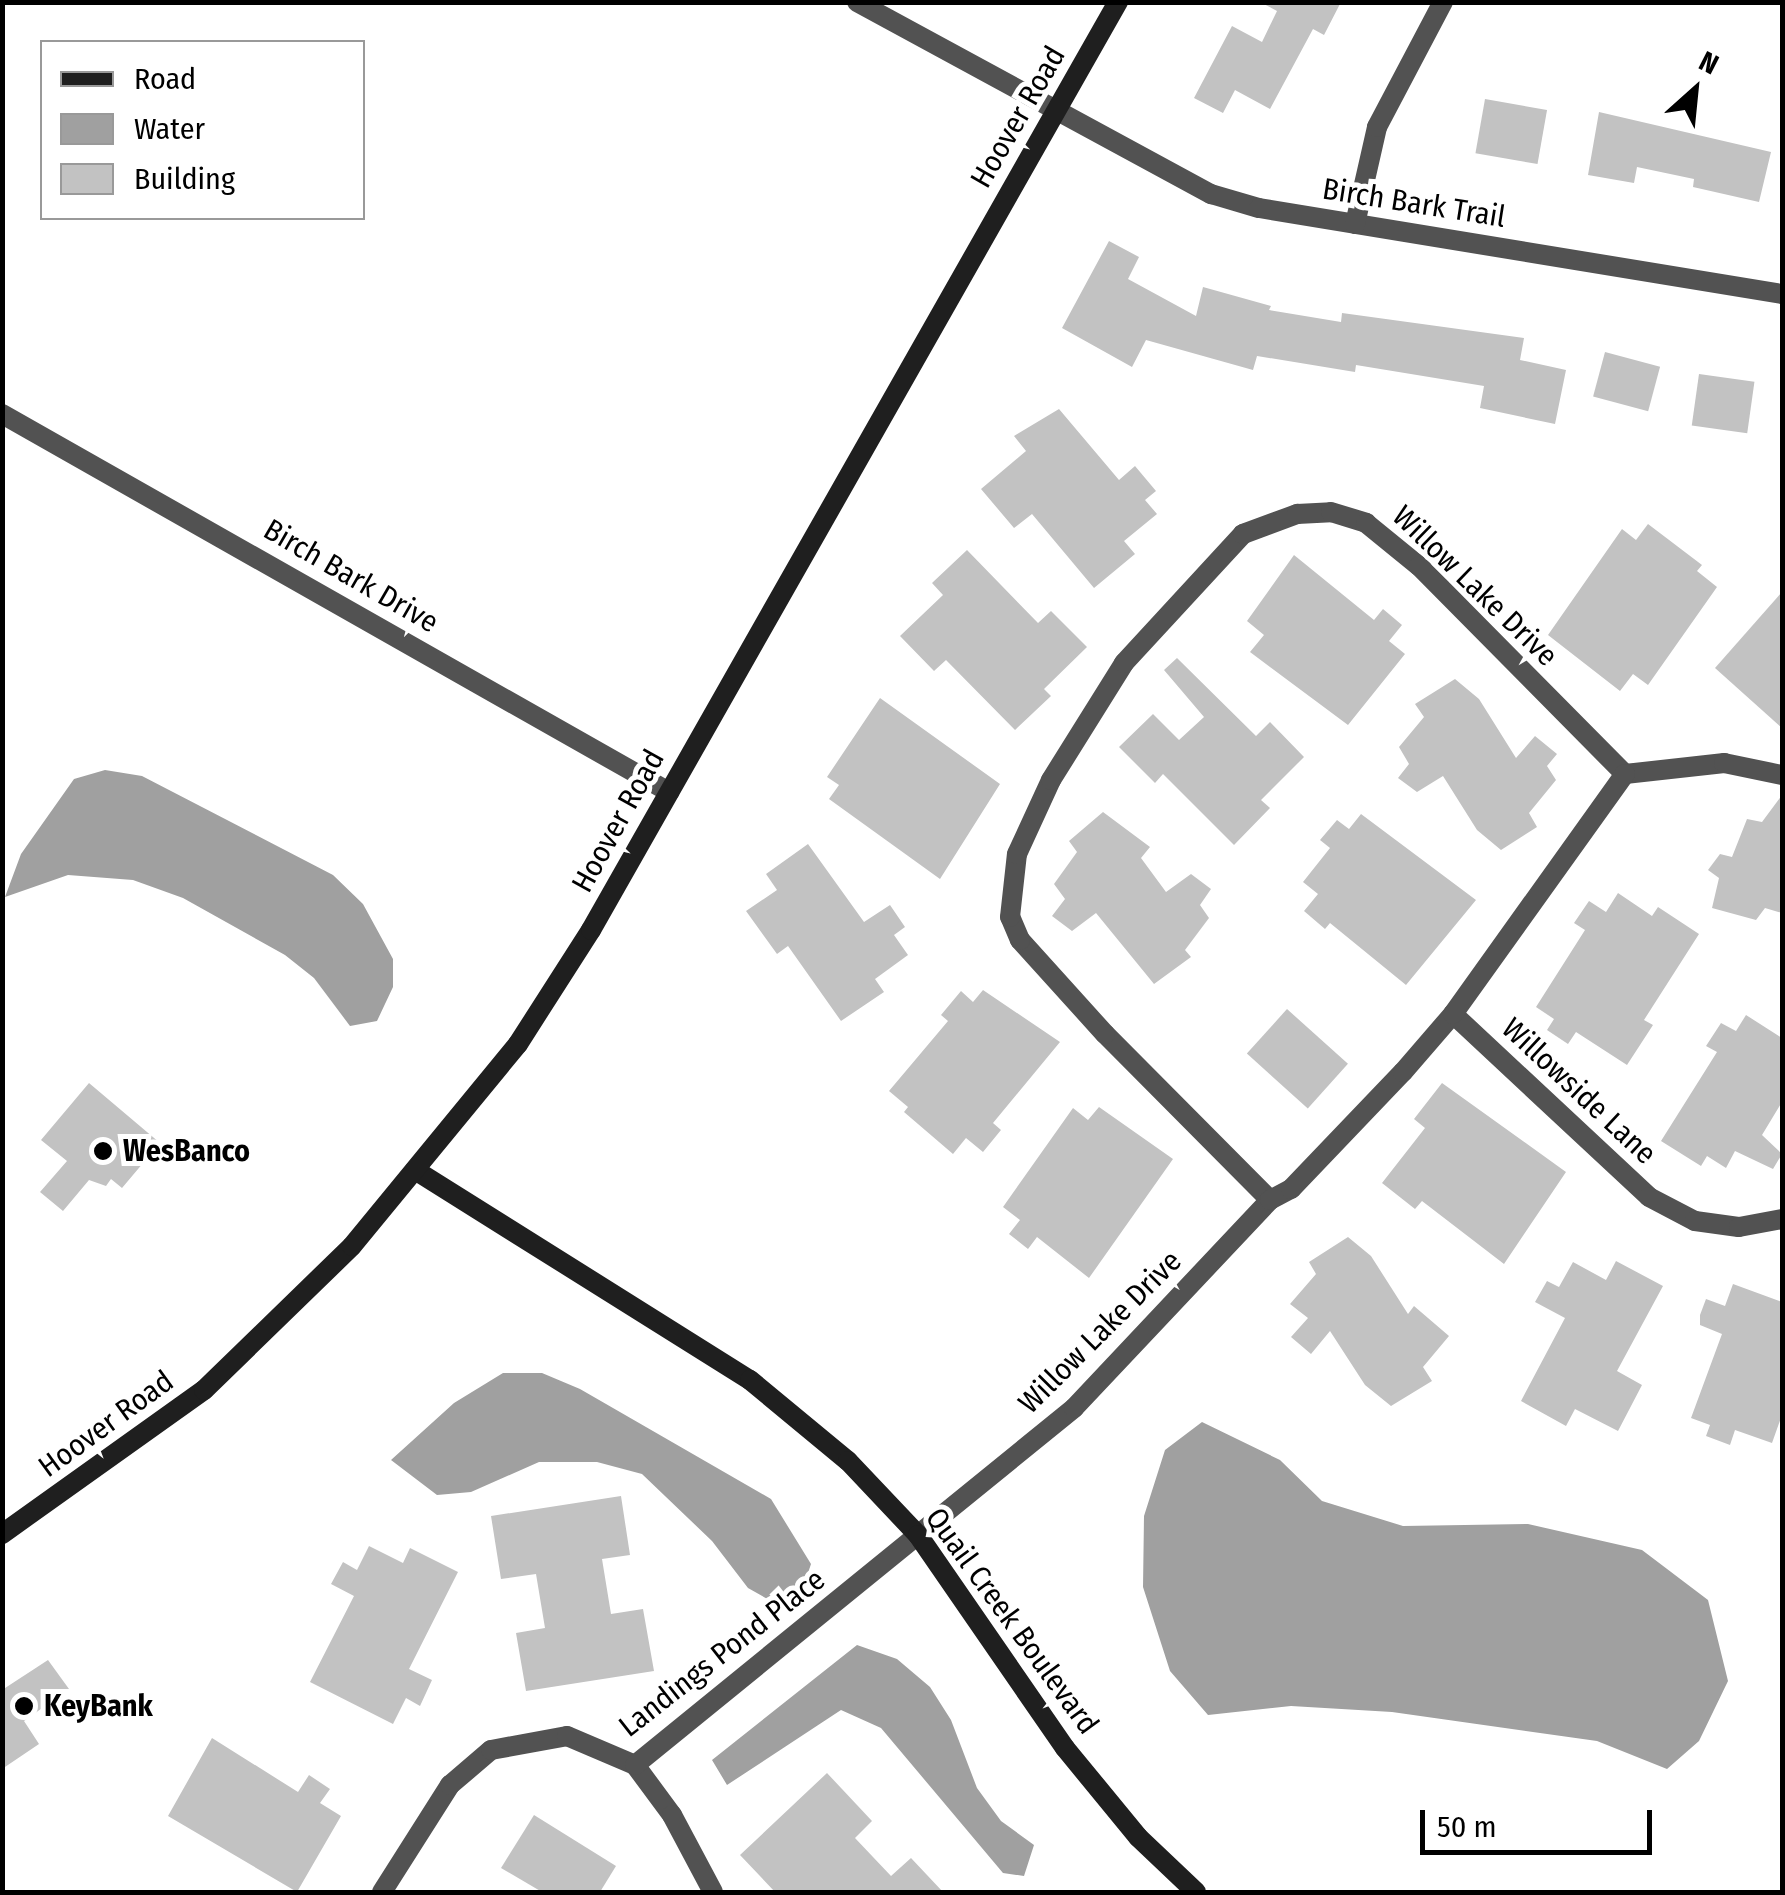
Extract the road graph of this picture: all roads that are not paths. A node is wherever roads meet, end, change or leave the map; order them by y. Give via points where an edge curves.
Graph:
1 (857, 2) edge
2 (1118, 2) edge
3 (1443, 2) edge
4 (1054, 112) junction
5 (1355, 224) junction
6 (1782, 294) edge
7 (2, 414) edge
8 (1625, 774) junction
9 (1782, 776) edge
10 (669, 792) junction
11 (1453, 1014) junction
12 (416, 1170) junction
13 (1270, 1200) junction
14 (1782, 1219) edge
15 (2, 1534) edge
16 (918, 1535) junction
17 (635, 1765) junction
18 (382, 1892) edge
19 (712, 1892) edge
20 (1196, 1892) edge

1 - 4 street
2 - 4 main road, Hoover Road
3 - 5 street via 1377,127
4 - 5 street, Birch Bark Trail via 1211,194
4 - 10 main road, Hoover Road
5 - 6 street, Birch Bark Trail
7 - 10 street, Birch Bark Drive
8 - 9 street via 1724,763
8 - 11 street, Willow Lake Drive
8 - 13 street, Willow Lake Drive via 1419,566 1366,522 1331,512 1297,514 1243,534 1124,662 1051,780 1016,854 1010,918 1020,940 1093,1020
10 - 12 main road, Hoover Road via 558,987
11 - 13 street, Willow Lake Drive via 1291,1189
11 - 14 street, Willowside Lane via 1649,1197 1695,1221 1740,1227
12 - 15 main road, Hoover Road via 352,1246 204,1390
12 - 16 main road, Quail Creek Boulevard via 750,1380 848,1460
13 - 16 street, Willow Lake Drive via 1074,1408
16 - 17 street, Landings Pond Place
16 - 20 main road, Quail Creek Boulevard via 1065,1748 1138,1837
17 - 18 street, Landings Pond Place via 567,1736 491,1750 450,1785
17 - 19 street via 672,1816

